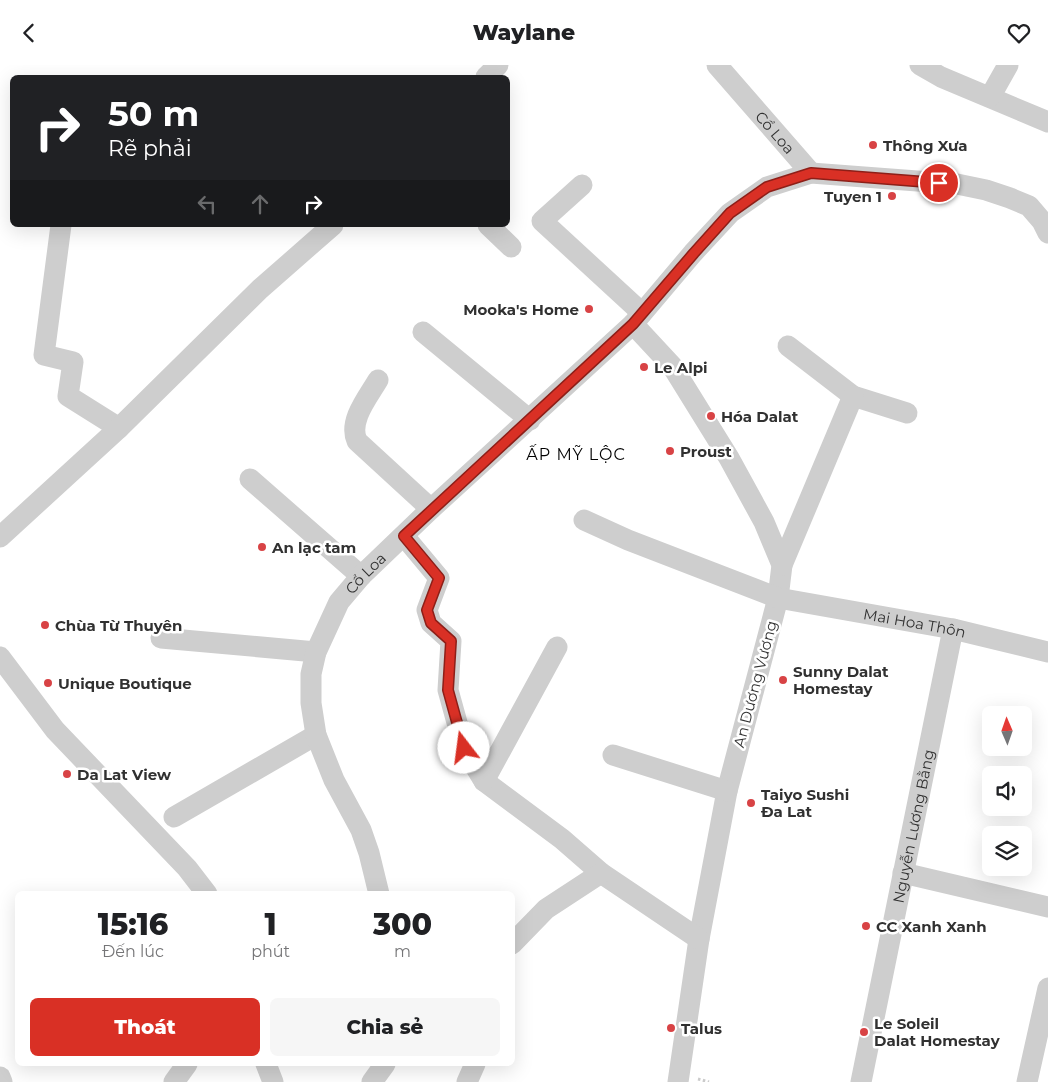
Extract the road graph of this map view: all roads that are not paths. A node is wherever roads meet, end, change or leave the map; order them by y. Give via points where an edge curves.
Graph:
1 (498, 65) edge
2 (717, 65) edge
3 (920, 65) edge
4 (1008, 65) edge
5 (488, 75) edge
6 (990, 97) junction
7 (1048, 122) edge
8 (811, 173) junction
9 (582, 185) dead end
10 (1046, 222) edge
11 (61, 227) edge
12 (331, 227) edge
13 (490, 227) edge
14 (511, 247) dead end
15 (638, 319) junction
16 (423, 332) dead end
17 (788, 346) dead end
18 (378, 380) dead end
19 (853, 396) junction
20 (907, 413) dead end
21 (530, 420) junction
22 (119, 428) junction
23 (250, 479) dead end
24 (431, 509) junction
25 (584, 520) dead end
26 (404, 536) junction
27 (0, 537) edge
28 (782, 565) junction
29 (361, 576) junction
30 (778, 598) junction
31 (953, 629) junction
32 (161, 638) dead end
33 (557, 647) dead end
34 (316, 652) junction
35 (1048, 652) edge
36 (0, 657) edge
37 (316, 735) junction
38 (613, 755) dead end
39 (484, 781) junction
40 (727, 791) junction
41 (174, 817) dead end
42 (601, 873) junction
43 (903, 873) junction
44 (205, 891) edge
45 (378, 891) edge
46 (1048, 907) edge
47 (699, 939) junction
48 (515, 941) edge
49 (1048, 988) edge
50 (186, 1066) edge
51 (267, 1066) edge
52 (384, 1066) edge
53 (474, 1066) edge
54 (0, 1077) edge
55 (2, 1082) edge
56 (174, 1082) edge
57 (273, 1082) edge
58 (372, 1082) edge
59 (467, 1082) edge
60 (678, 1082) edge
61 (861, 1082) edge
62 (1027, 1082) edge

1 - 5 street
2 - 8 street, Cổ Loa
3 - 6 street
4 - 6 street
6 - 7 street
8 - 10 street via 957,184 1010,198 1028,206
8 - 15 street, Cổ Loa via 767,187 730,213
9 - 15 street, An Dương Vương via 542,221
11 - 22 street via 44,355 73,362 68,396
12 - 22 street via 260,289
13 - 14 street
15 - 21 street, Cổ Loa
15 - 28 street, An Dương Vương via 672,366 728,458 764,521
16 - 21 street
17 - 19 street
18 - 24 street via 354,426 354,435
19 - 20 street
19 - 28 street
21 - 24 street, Cổ Loa
22 - 27 street
23 - 29 street
24 - 26 street, Cổ Loa
25 - 30 street, Mai Hoa Thôn
26 - 29 street, Cổ Loa
26 - 39 street via 439,578 427,610 431,623 451,641 448,690 464,748
28 - 30 street, An Dương Vương
29 - 34 street, Cổ Loa via 339,602
30 - 31 street, Mai Hoa Thôn
30 - 40 street, An Dương Vương
31 - 35 street, Mai Hoa Thôn
31 - 43 street, Nguyễn Lương Bằng
32 - 34 street
33 - 39 street
34 - 37 street, Cổ Loa via 311,674 311,703
36 - 44 street via 55,730 187,868
37 - 41 street
37 - 45 street, Cổ Loa via 334,780 361,829
38 - 40 street
39 - 42 street via 562,839
40 - 47 street, An Dương Vương
42 - 47 street
42 - 48 street via 546,909
43 - 46 street
43 - 61 street, Nguyễn Lương Bằng
47 - 60 street, An Dương Vương
49 - 62 street
50 - 56 street
51 - 57 street
52 - 58 street
53 - 59 street
54 - 55 street

